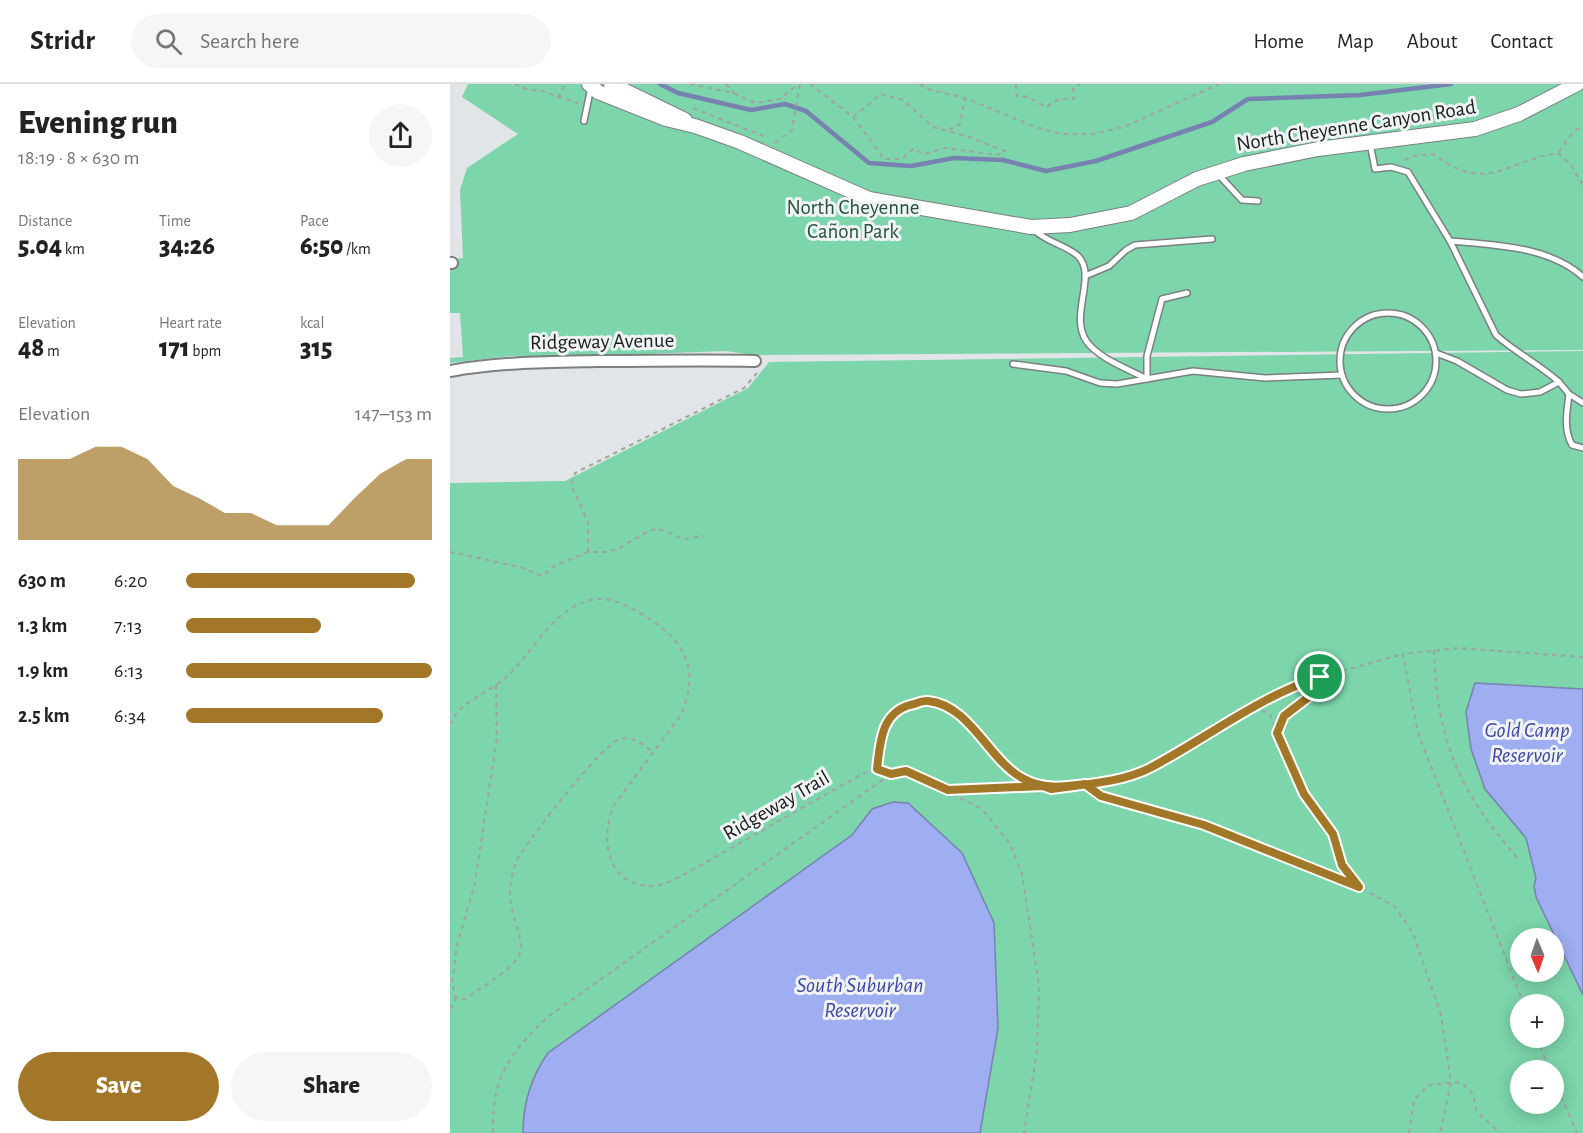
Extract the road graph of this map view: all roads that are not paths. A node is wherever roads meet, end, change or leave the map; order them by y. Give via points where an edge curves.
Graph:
1 (610, 84) edge
2 (1577, 84) edge
3 (590, 85) edge
4 (584, 121) dead end
5 (694, 126) junction
6 (1370, 141) junction
7 (1216, 172) junction
8 (1258, 201) dead end
9 (1031, 227) junction
10 (1212, 239) dead end
11 (1450, 241) junction
12 (1085, 276) junction
13 (1583, 277) edge
14 (1187, 293) dead end
15 (1436, 353) junction
16 (755, 361) dead end
17 (1013, 364) dead end
18 (450, 371) edge
19 (1342, 375) junction
20 (1147, 379) junction
21 (1559, 382) junction
22 (1569, 394) junction
23 (1583, 403) edge
24 (1583, 448) edge

1 - 5 street, North Cheyenne Canyon Road via 672,111
2 - 6 street, North Cheyenne Canyon Road via 1519,114 1475,129
3 - 4 lane
3 - 5 street, North Cheyenne Canyon Road via 598,92 666,119
5 - 9 street, North Cheyenne Canyon Road via 869,199
6 - 7 street, North Cheyenne Canyon Road
6 - 11 lane via 1375,169 1391,167 1408,172
7 - 8 lane via 1242,200
7 - 9 street, North Cheyenne Canyon Road via 1131,213 1078,224
9 - 12 lane via 1045,241 1078,256
10 - 12 lane via 1135,245 1109,266
11 - 13 lane via 1507,246 1555,258
11 - 21 lane via 1496,335
12 - 20 lane via 1079,320 1086,341
14 - 20 lane via 1162,299 1147,356
15 - 19 lane via 1436,369 1429,386 1415,401 1401,407 1369,405 1358,399
15 - 19 lane via 1424,328 1408,317 1389,312 1372,315 1361,320 1344,340 1340,350
15 - 21 lane via 1521,394 1540,392
16 - 18 street, Ridgeway Avenue via 532,362 477,365
17 - 20 lane via 1066,371 1100,383
19 - 20 lane via 1265,378 1193,371
21 - 22 lane
22 - 23 lane
22 - 24 lane via 1567,436 1572,445

